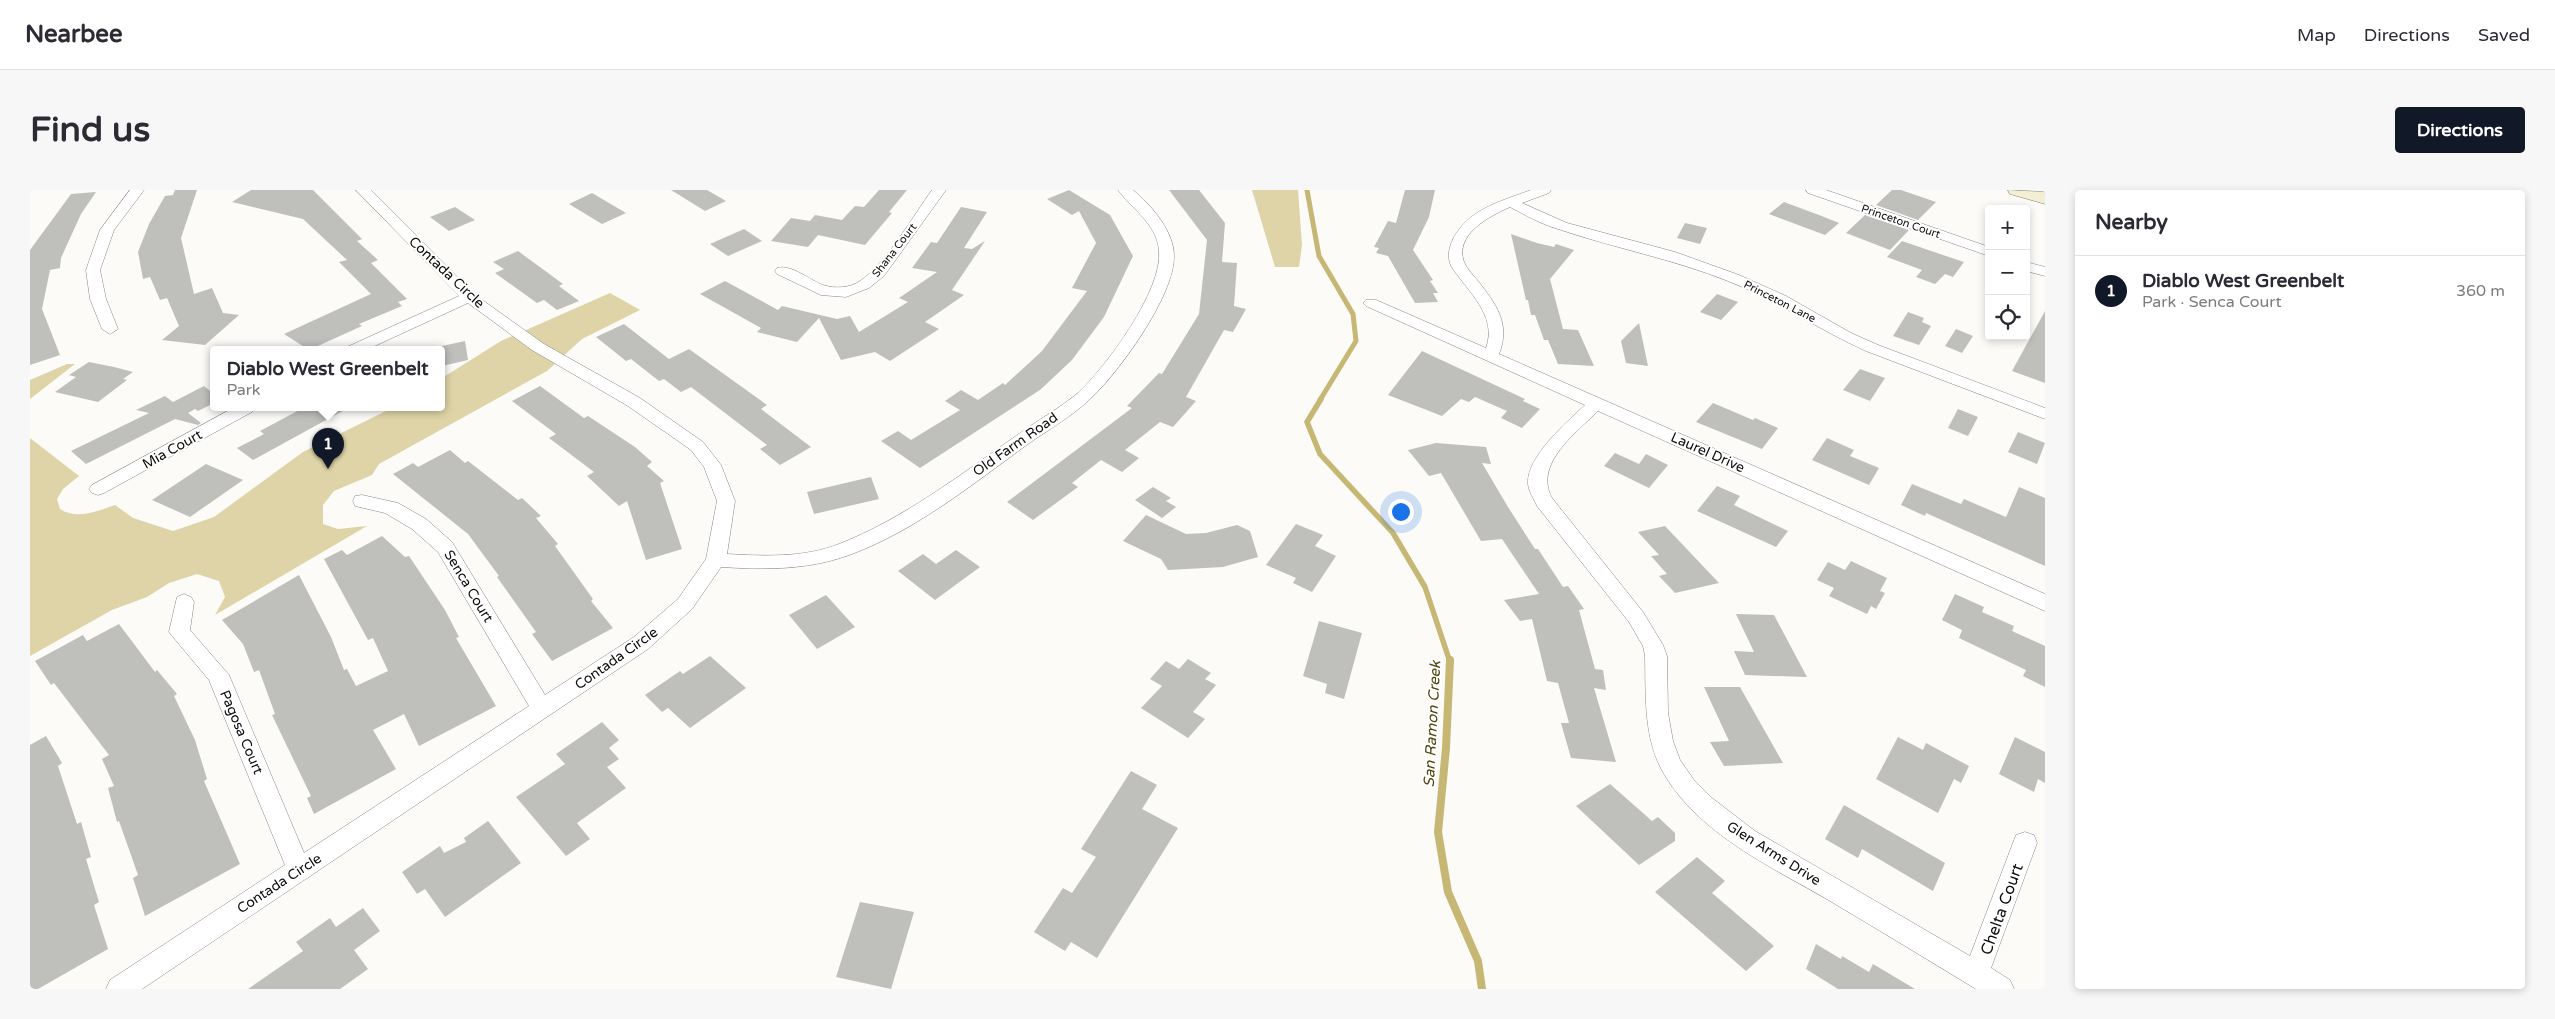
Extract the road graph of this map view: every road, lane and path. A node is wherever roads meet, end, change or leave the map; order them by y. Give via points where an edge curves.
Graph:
1 (137, 190) edge
2 (364, 190) edge
3 (939, 190) edge
4 (1125, 190) edge
5 (1544, 190) edge
6 (1813, 190) edge
7 (2017, 190) edge
8 (2045, 198) edge
9 (1511, 203) junction
10 (1985, 251) edge
11 (2030, 267) edge
12 (782, 271) dead end
13 (2045, 272) edge
14 (468, 297) junction
15 (1371, 303) dead end
16 (110, 329) dead end
17 (362, 346) edge
18 (1491, 355) junction
19 (1597, 402) junction
20 (240, 411) edge
21 (2045, 414) edge
22 (98, 488) dead end
23 (362, 501) dead end
24 (716, 560) junction
25 (184, 602) dead end
26 (2045, 603) edge
27 (542, 709) junction
28 (2025, 843) dead end
29 (299, 870) junction
30 (1976, 974) junction
31 (119, 989) edge
32 (2001, 989) edge

1 - 16 street via 107,230 92,270 98,299
2 - 14 street, Contada Circle
3 - 12 street, Shana Court via 879,272 864,285 846,292 821,290
4 - 24 street, Old Farm Road via 1157,224 1168,258 1160,285 1124,350 1084,396 897,523 845,549 778,563
5 - 9 street
6 - 10 street, Princeton Court
7 - 8 main road
9 - 18 street via 1471,222 1456,249 1459,266 1496,320 1497,342
9 - 21 street, Princeton Lane via 1562,226 1670,255 1734,278 1781,299 1872,348
11 - 13 street
14 - 17 street
14 - 24 street, Contada Circle via 538,347 634,402 697,446 712,465 726,501
15 - 18 street, Laurel Drive
18 - 19 street, Laurel Drive
19 - 26 street, Laurel Drive
19 - 30 street, Glen Arms Drive via 1544,460 1537,488 1653,645 1658,726 1672,768 1702,802 1744,837
20 - 22 street, Mia Court
23 - 27 street, Senca Court via 391,508 419,524 446,547
24 - 27 street, Contada Circle via 685,604 664,624
25 - 29 street, Pagosa Court via 179,632 218,675
27 - 29 street, Contada Circle
28 - 30 street, Chelta Court
29 - 31 street, Contada Circle
30 - 32 street, Glen Arms Drive

